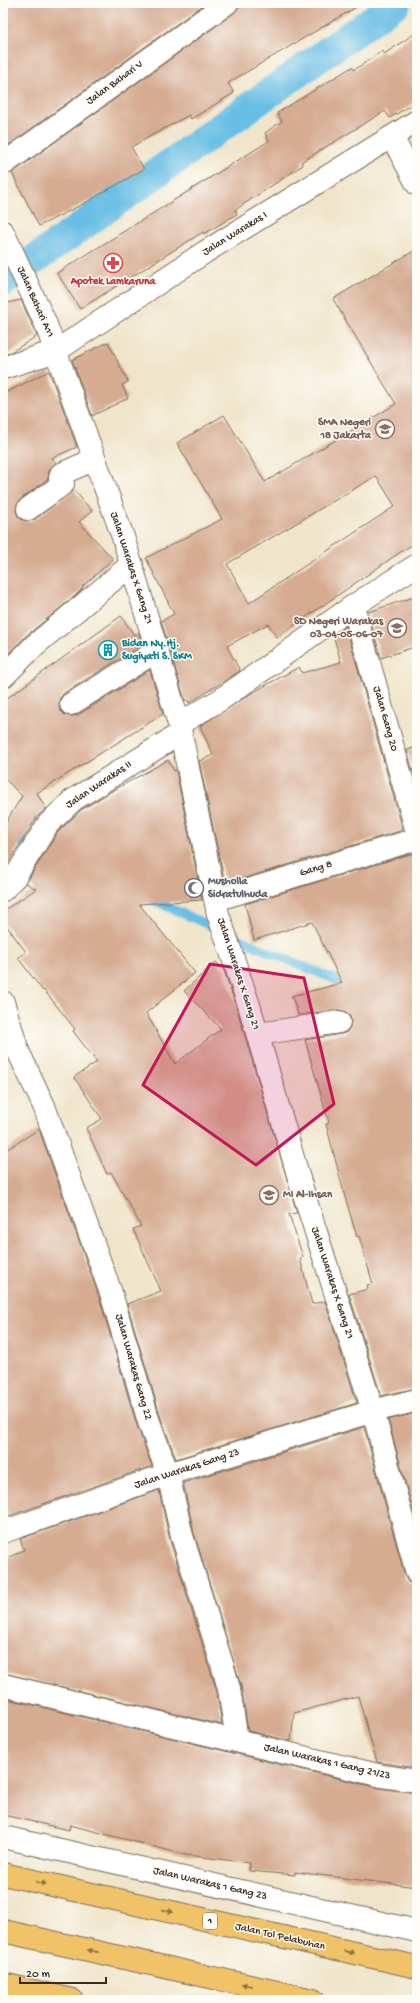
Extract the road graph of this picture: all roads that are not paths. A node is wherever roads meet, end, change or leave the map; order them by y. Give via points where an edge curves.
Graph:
1 (226, 3) edge
2 (417, 121) edge
3 (392, 137) junction
4 (5, 163) dead end
5 (417, 184) edge
6 (3, 232) edge
7 (56, 351) junction
8 (3, 368) edge
9 (95, 459) junction
10 (28, 509) dead end
11 (132, 564) junction
12 (417, 564) edge
13 (353, 606) junction
14 (157, 651) junction
15 (3, 677) edge
16 (71, 704) dead end
17 (180, 729) junction
18 (417, 832) edge
19 (417, 839) edge
20 (9, 884) edge
21 (215, 900) junction
22 (3, 1002) edge
23 (339, 1022) dead end
24 (258, 1034) junction
25 (417, 1400) edge
26 (373, 1411) junction
27 (168, 1474) junction
28 (3, 1532) edge
29 (417, 1573) edge
30 (3, 1685) edge
31 (237, 1740) junction
32 (417, 1781) edge
33 (3, 1837) edge
34 (3, 1874) edge
35 (3, 1931) edge
36 (417, 1931) edge
37 (417, 1967) edge
38 (3, 1984) edge
39 (72, 2000) edge
40 (313, 2000) edge

1 - 4 street, Jalan Bahari V
2 - 3 street, Jalan Warakas I
3 - 5 street
3 - 7 street, Jalan Warakas I via 205,252
6 - 7 street, Jalan Bahari A11
7 - 8 street, Jalan Warakas I
7 - 9 street, Jalan Warakas X Gang 21
9 - 10 street via 61,474 63,484
9 - 11 street, Jalan Warakas X Gang 21
11 - 14 street, Jalan Warakas X Gang 21
11 - 15 street via 35,645
12 - 13 street, Jalan Warakas II
13 - 17 street, Jalan Warakas II
13 - 18 street, Jalan Gang 20
14 - 16 street
14 - 17 street, Jalan Warakas X Gang 21
17 - 20 street, Jalan Warakas II via 73,800 48,824
17 - 21 street, Jalan Warakas X Gang 21
19 - 21 street, Gang 8
21 - 24 street, Jalan Warakas X Gang 21
22 - 27 street, Jalan Warakas Gang 22 via 18,1052 44,1106 111,1293 149,1422
23 - 24 street
24 - 26 street, Jalan Warakas X Gang 21 via 300,1182
25 - 26 street, Jalan Warakas Gang 23
26 - 27 street, Jalan Warakas Gang 23
26 - 29 street, Jalan Warakas X Gang 21
27 - 28 street, Jalan Warakas Gang 23
27 - 31 street, Jalan Warakas Gang 22 via 182,1536 229,1689
30 - 31 street, Jalan Warakas 1 Gang 21/23
31 - 32 street, Jalan Warakas 1 Gang 21/23 via 382,1776
33 - 36 street, Jalan Warakas 1 Gang 23
34 -> 37 highway, Jalan Tol Pelabuhan / 1
40 -> 35 highway
38 - 39 highway

